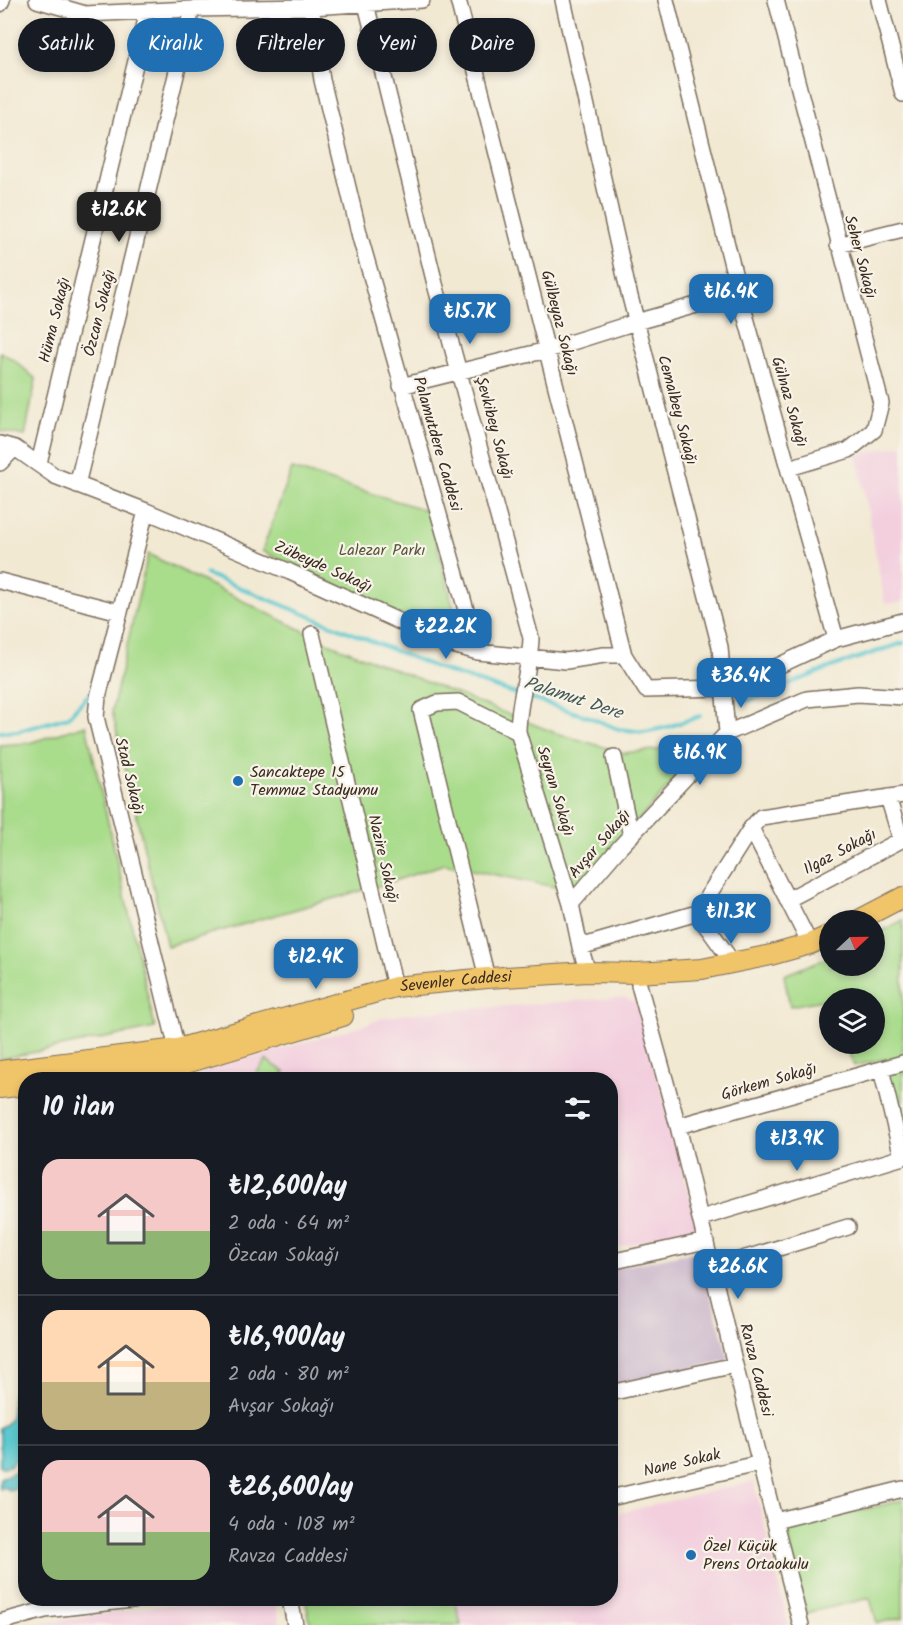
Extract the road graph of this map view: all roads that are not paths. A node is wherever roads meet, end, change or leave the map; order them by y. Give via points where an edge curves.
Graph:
1 (2, 0) edge
2 (414, 0) edge
3 (422, 0) edge
4 (458, 0) edge
5 (563, 0) edge
6 (666, 0) edge
7 (776, 0) edge
8 (879, 0) edge
9 (45, 1) edge
10 (0, 4) edge
11 (310, 4) edge
12 (366, 4) junction
13 (192, 9) junction
14 (148, 11) junction
15 (903, 94) edge
16 (903, 229) edge
17 (838, 245) junction
18 (740, 292) junction
19 (636, 322) junction
20 (547, 350) junction
21 (460, 372) junction
22 (401, 386) junction
23 (8, 446) edge
24 (0, 463) edge
25 (39, 463) junction
26 (789, 468) junction
27 (77, 485) junction
28 (146, 512) junction
29 (0, 581) edge
30 (120, 612) junction
31 (903, 621) edge
32 (312, 634) dead end
33 (836, 639) junction
34 (478, 652) junction
35 (624, 655) junction
36 (530, 658) junction
37 (524, 687) joint
38 (723, 688) junction
39 (903, 697) edge
40 (518, 732) junction
41 (727, 733) junction
42 (614, 758) dead end
43 (896, 796) edge
44 (751, 828) junction
45 (631, 836) junction
46 (903, 897) edge
47 (787, 900) junction
48 (572, 904) junction
49 (878, 910) edge
50 (903, 910) edge
51 (697, 913) junction
52 (885, 919) edge
53 (819, 944) edge
54 (819, 945) edge
55 (819, 946) edge
56 (580, 947) junction
57 (733, 963) junction
58 (588, 972) junction
59 (487, 978) junction
60 (638, 979) junction
61 (394, 987) junction
62 (903, 1063) edge
63 (180, 1065) edge
64 (881, 1069) junction
65 (0, 1071) edge
66 (112, 1072) edge
67 (18, 1085) edge
68 (0, 1088) edge
69 (678, 1126) junction
70 (903, 1157) edge
71 (701, 1218) junction
72 (848, 1227) dead end
73 (706, 1241) junction
74 (618, 1260) edge
75 (713, 1268) junction
76 (735, 1365) junction
77 (618, 1391) edge
78 (761, 1463) junction
79 (903, 1489) edge
80 (618, 1496) edge
81 (775, 1521) junction
82 (80, 1606) edge
83 (291, 1606) edge
84 (0, 1622) edge
85 (295, 1625) edge
86 (801, 1625) edge

1 - 10 street
2 - 3 street
2 - 12 street
4 - 20 street, Gülbeyaz Sokağı
5 - 19 street, Cemalbey Sokağı
6 - 18 street, Gülnaz Sokağı
7 - 17 street, Seher Sokağı
8 - 15 street
9 - 14 street via 85,14
11 - 12 street
11 - 13 street
11 - 22 street, Palamutdere Caddesi via 325,91
12 - 21 street, Şevkibey Sokağı
13 - 14 street
13 - 27 street, Özcan Sokağı
14 - 25 street, Hüma Sokağı
16 - 17 street
17 - 26 street, Seher Sokağı via 881,404 874,430 849,450
18 - 19 street
18 - 26 street, Gülnaz Sokağı
19 - 20 street
19 - 38 street, Cemalbey Sokağı via 720,647
20 - 21 street
20 - 35 street, Gülbeyaz Sokağı
21 - 22 street
21 - 36 street, Şevkibey Sokağı via 531,638
22 - 34 street, Palamutdere Caddesi
23 - 24 street
23 - 25 street, Zübeyde Sokağı
25 - 27 street, Zübeyde Sokağı via 55,476
26 - 33 street, Gülnaz Sokağı
27 - 28 street, Zübeyde Sokağı
28 - 30 street, Stad Sokağı
28 - 34 street, Zübeyde Sokağı via 449,644
29 - 30 street
30 - 63 street, Stad Sokağı via 96,717
31 - 33 street
32 - 61 street, Nazire Sokağı
33 - 38 street
34 - 36 street, Zübeyde Sokağı
35 - 36 street, Zübeyde Sokağı via 566,661
35 - 38 street via 646,690
36 - 37 street, Şevkibey Sokağı
37 - 40 street, Seyran Sokağı
38 - 41 street, Cemalbey Sokağı
39 - 41 street, Avşar Sokağı via 858,694 807,699
40 - 48 street, Seyran Sokağı
40 - 59 street via 458,702 437,703 421,710
41 - 45 street, Avşar Sokağı
42 - 45 street
43 - 44 street via 761,817
43 - 47 street, Ilgaz Sokağı via 900,840
44 - 47 street
44 - 51 street
45 - 48 street, Avşar Sokağı
46 - 49 main road
47 - 53 street
48 - 56 street, Avşar Sokağı
50 - 52 main road
51 - 56 street
51 - 57 street
54 - 57 main road, Sevenler Caddesi
55 - 60 main road, Sevenler Caddesi via 784,966 712,980
56 - 58 street, Avşar Sokağı
57 - 60 main road, Sevenler Caddesi
58 - 59 main road, Sevenler Caddesi
58 - 60 main road, Sevenler Caddesi
59 - 61 main road, Sevenler Caddesi
60 - 63 main road, Sevenler Caddesi via 531,984 399,998
60 - 69 street, Ravza Caddesi
61 - 63 main road, Sevenler Caddesi
62 - 64 street, Görkem Sokağı
63 - 65 main road, Sevenler Caddesi
63 - 66 main road, Sevenler Caddesi
64 - 69 street, Görkem Sokağı
64 - 70 street
67 - 68 main road
69 - 71 street, Ravza Caddesi
70 - 71 street
71 - 73 street, Ravza Caddesi
72 - 75 street
73 - 74 street
73 - 75 street, Ravza Caddesi
75 - 76 street, Ravza Caddesi
76 - 77 street
76 - 78 street, Ravza Caddesi
78 - 80 street, Nane Sokak
78 - 81 street, Ravza Caddesi
79 - 81 street
81 - 86 street, Ravza Caddesi
82 - 84 street
83 - 85 street

